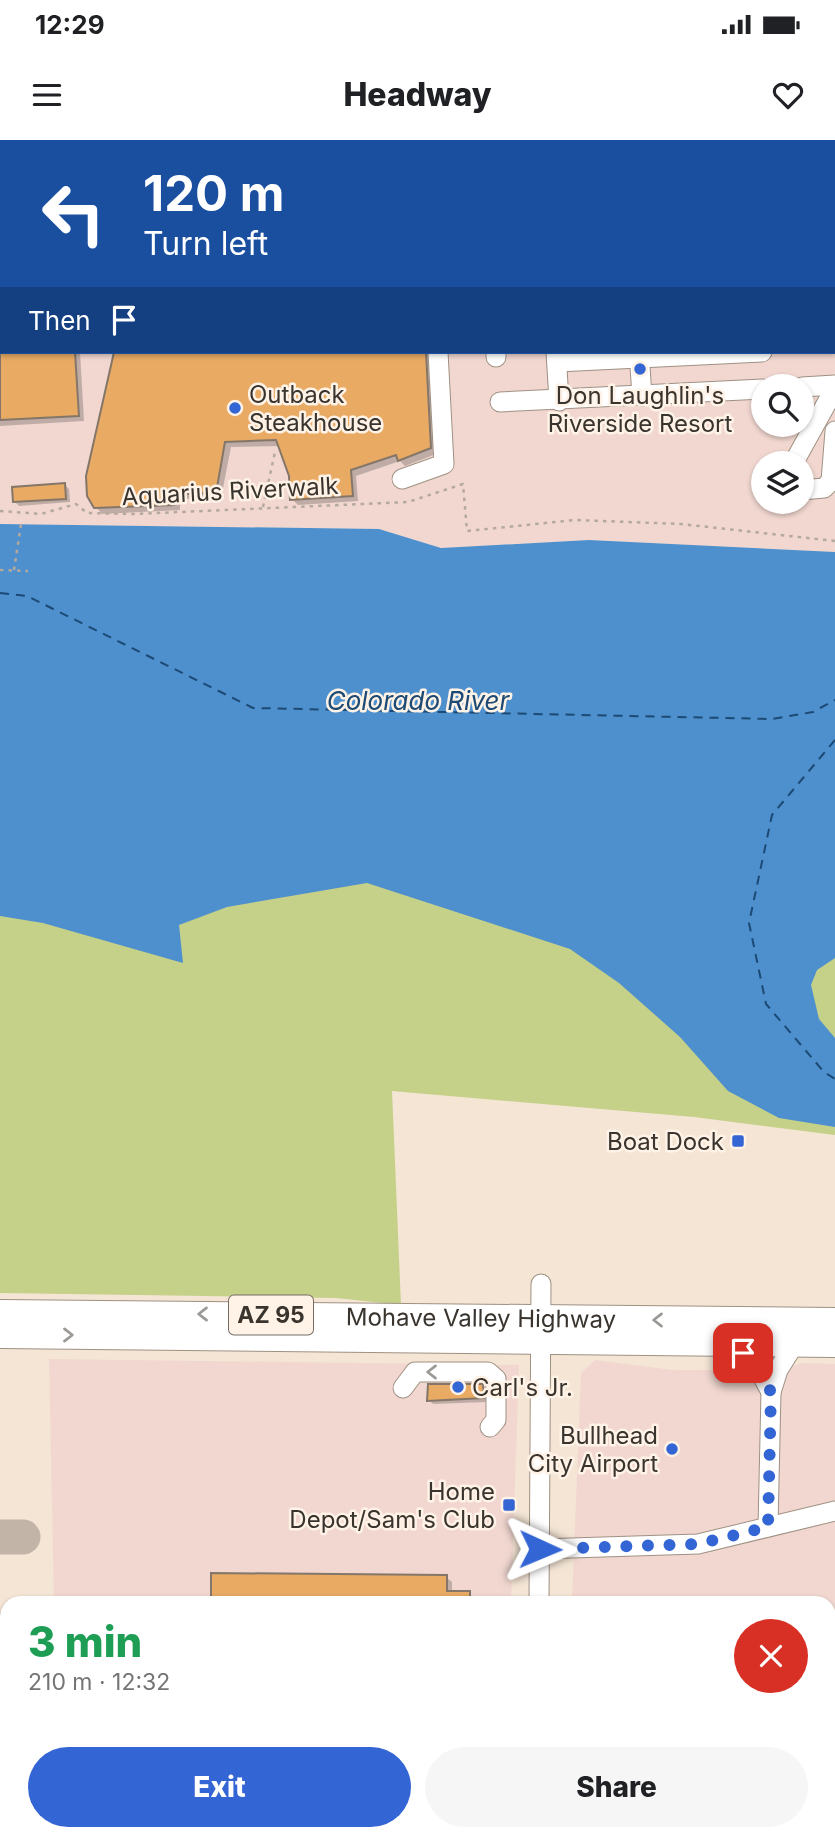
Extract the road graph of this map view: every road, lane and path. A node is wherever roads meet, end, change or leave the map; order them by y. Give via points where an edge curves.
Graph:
1 (438, 354) edge
2 (639, 354) edge
3 (556, 357) edge
4 (835, 386) edge
5 (814, 387) edge
6 (751, 390) edge
7 (642, 396) junction
8 (559, 401) junction
9 (500, 402) dead end
10 (835, 431) edge
11 (800, 451) edge
12 (275, 452) dead end
13 (402, 479) dead end
14 (814, 489) edge
15 (264, 507) junction
16 (0, 511) edge
17 (21, 524) dead end
18 (835, 541) edge
19 (0, 570) edge
20 (14, 570) junction
21 (28, 571) dead end
22 (541, 1284) dead end
23 (0, 1313) edge
24 (835, 1321) edge
25 (541, 1330) junction
26 (0, 1335) edge
27 (654, 1341) junction
28 (794, 1343) junction
29 (835, 1344) edge
30 (403, 1388) dead end
31 (771, 1392) junction
32 (490, 1427) dead end
33 (835, 1511) edge
34 (768, 1527) junction
35 (540, 1549) junction
36 (539, 1596) edge

1 - 13 street via 444,464
2 - 3 street
2 - 7 street
3 - 8 street
4 - 5 street
4 - 11 street
6 - 7 street
7 - 8 street
8 - 9 street
10 - 14 street via 831,481
12 - 15 path
15 - 16 path, Aquarius Riverwalk via 134,514 88,513 76,503 41,514
15 - 18 path, Aquarius Riverwalk via 408,502 463,484 467,531 589,521 681,524
17 - 20 path
19 - 20 path
20 - 21 path
22 - 25 street
25 -> 23 highway, Mohave Valley Highway / AZ 95
24 -> 25 highway, Mohave Valley Highway / AZ 95
26 -> 25 highway, Mohave Valley Highway / AZ 95
25 - 27 highway, Mohave Valley Highway / AZ 95
25 - 35 street
27 - 28 highway, Mohave Valley Highway / AZ 95
27 - 31 street via 676,1354 743,1353 754,1361
28 - 29 highway, Mohave Valley Highway / AZ 95
28 - 31 street
32 -> 30 street via 496,1420 496,1379 488,1372 415,1372
31 - 34 street
33 - 34 street
34 - 35 street via 698,1544
35 - 36 street

